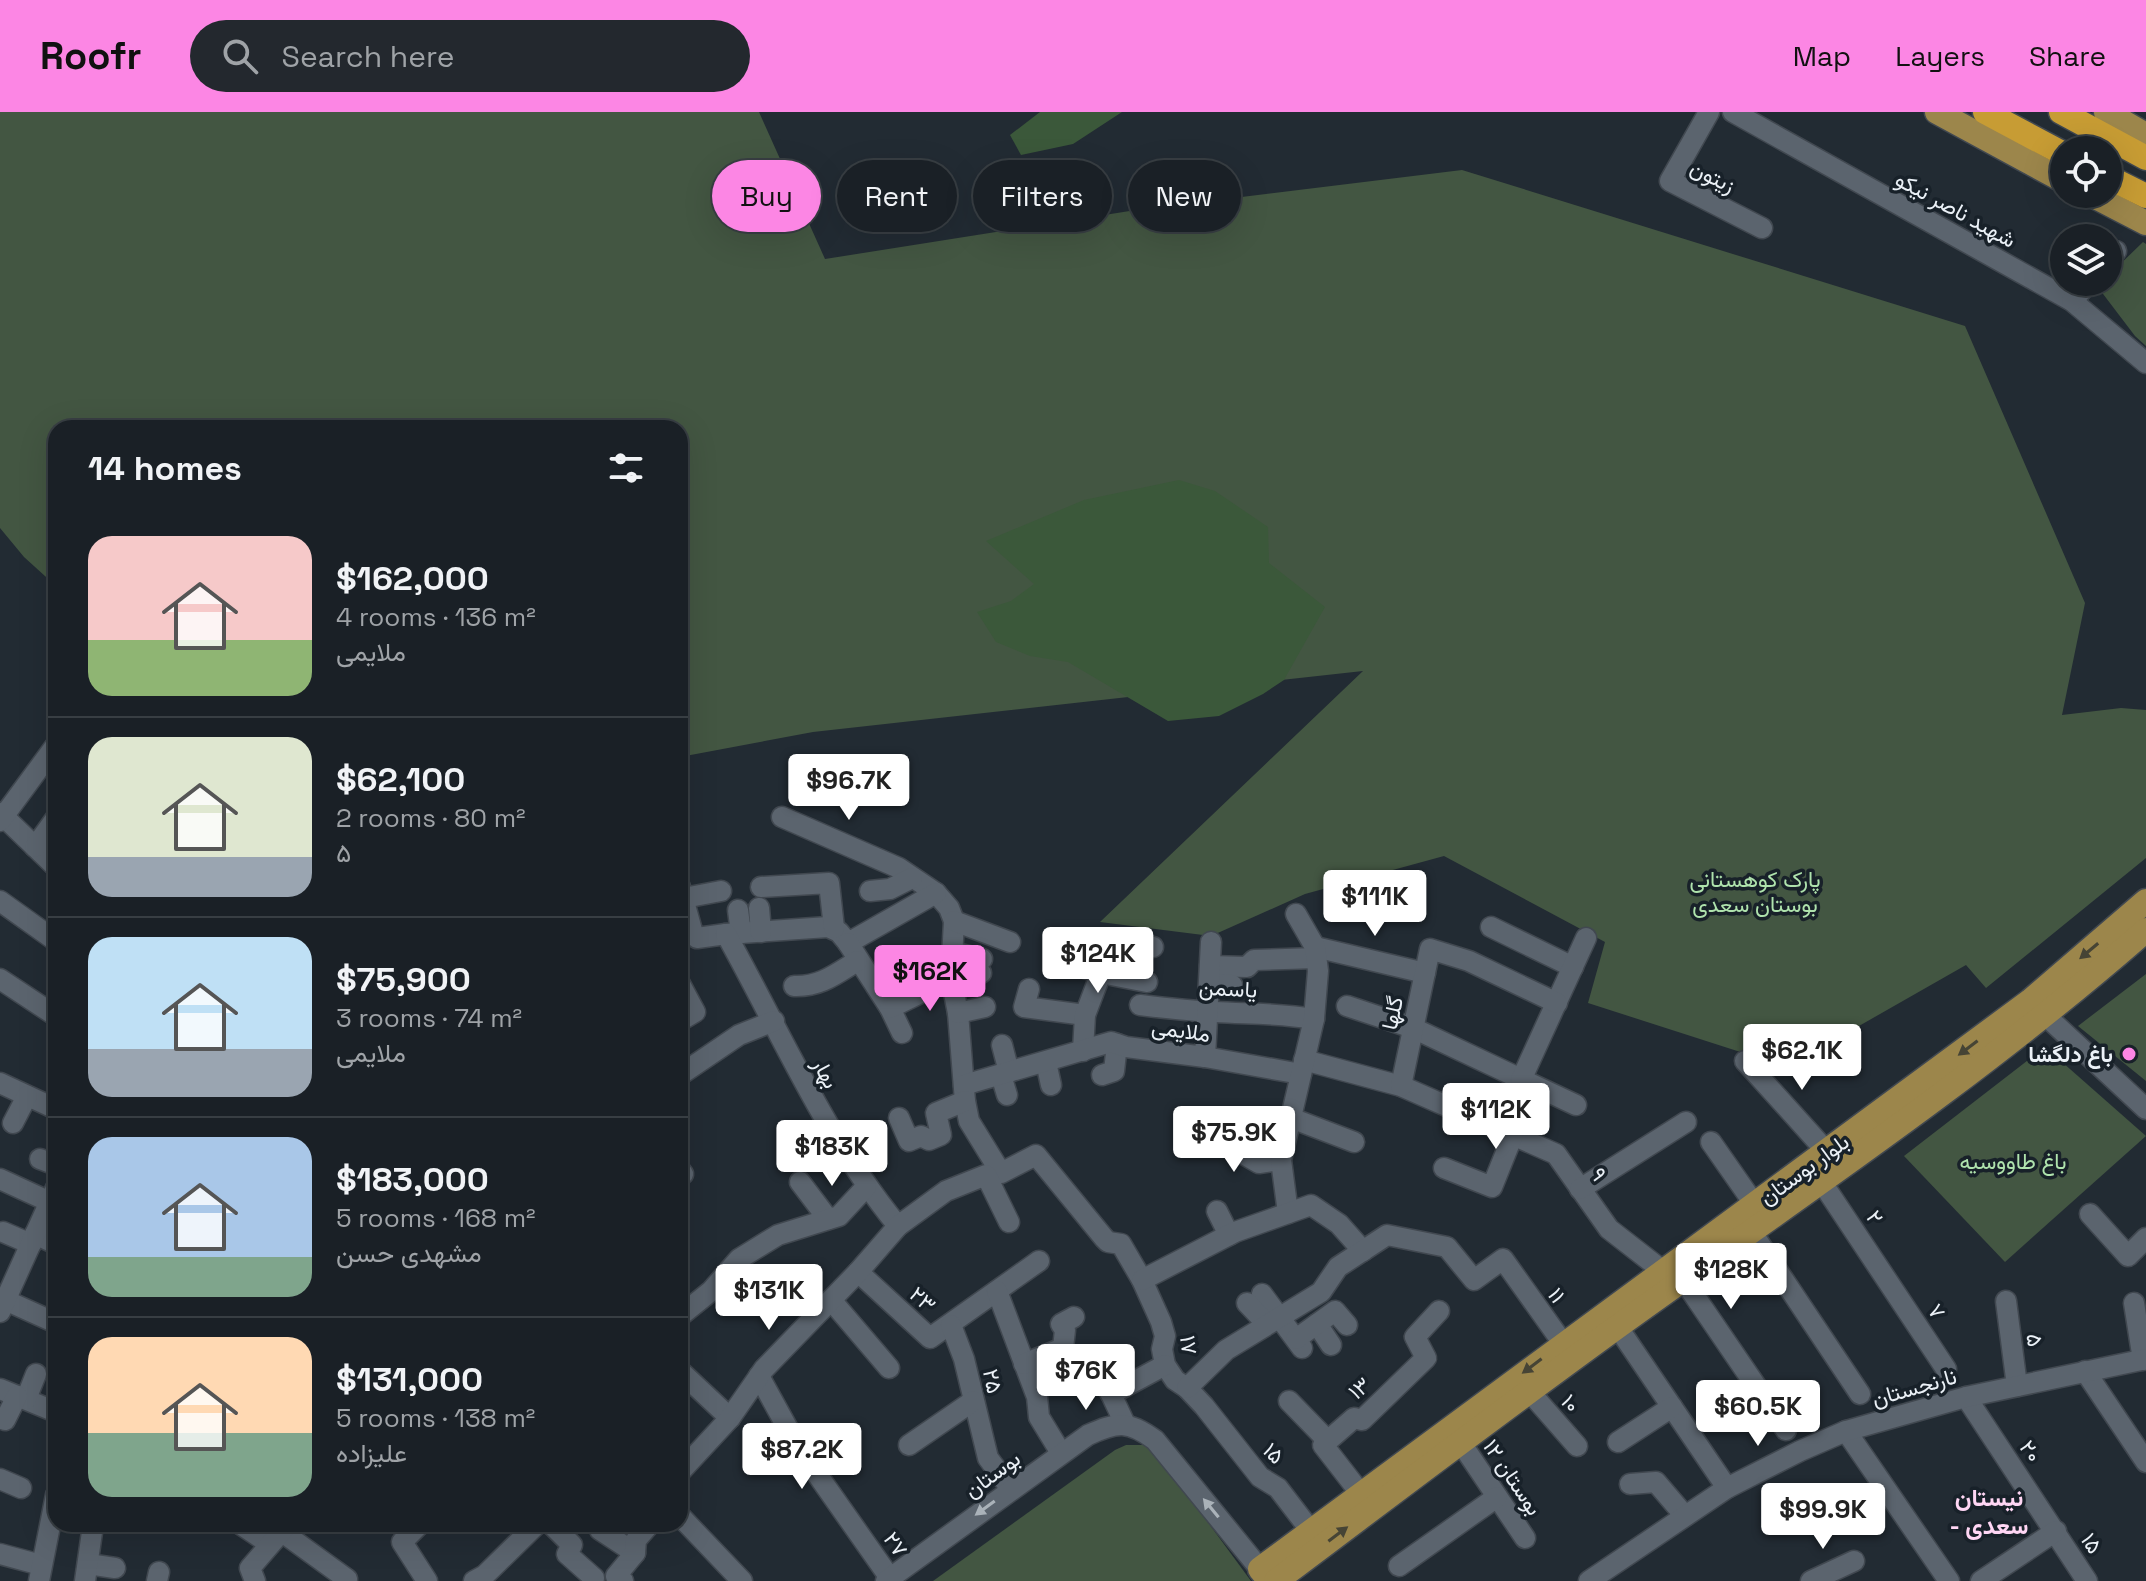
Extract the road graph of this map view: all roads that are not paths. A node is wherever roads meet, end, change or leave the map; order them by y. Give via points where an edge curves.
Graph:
1 (1709, 112) edge
2 (1733, 112) edge
3 (1937, 112) edge
4 (1985, 112) edge
5 (2061, 112) edge
6 (2106, 112) edge
7 (2146, 135) edge
8 (2023, 146) junction
9 (2050, 151) edge
10 (2146, 158) edge
11 (2050, 169) edge
12 (2122, 184) edge
13 (2146, 196) edge
14 (2117, 208) edge
15 (2146, 223) edge
16 (1762, 228) dead end
17 (2076, 296) edge
18 (2072, 301) junction
19 (2146, 363) edge
20 (48, 755) edge
21 (1, 816) edge
22 (782, 817) dead end
23 (48, 829) edge
24 (35, 847) junction
25 (48, 859) edge
26 (912, 878) junction
27 (761, 887) dead end
28 (721, 891) dead end
29 (870, 891) dead end
30 (688, 892) edge
31 (936, 893) junction
32 (0, 901) edge
33 (2146, 901) edge
34 (759, 908) dead end
35 (738, 910) dead end
36 (1296, 914) dead end
37 (688, 915) edge
38 (954, 921) junction
39 (1491, 927) dead end
40 (2146, 930) edge
41 (743, 933) junction
42 (48, 935) edge
43 (1586, 938) dead end
44 (1118, 939) dead end
45 (1010, 942) dead end
46 (1211, 942) dead end
47 (846, 944) junction
48 (1153, 947) dead end
49 (951, 952) junction
50 (1316, 952) junction
51 (1061, 961) dead end
52 (1573, 967) junction
53 (1101, 973) junction
54 (1425, 973) junction
55 (1210, 975) junction
56 (952, 976) junction
57 (0, 979) edge
58 (1147, 982) dead end
59 (1232, 985) dead end
60 (794, 986) dead end
61 (1029, 989) dead end
62 (688, 999) edge
63 (1557, 1003) junction
64 (1140, 1005) dead end
65 (1347, 1006) dead end
66 (985, 1007) dead end
67 (890, 1008) junction
68 (2038, 1008) junction
69 (48, 1011) edge
70 (1209, 1012) junction
71 (958, 1013) junction
72 (1085, 1015) junction
73 (688, 1016) edge
74 (1314, 1019) junction
75 (774, 1021) junction
76 (1413, 1028) junction
77 (902, 1033) dead end
78 (1117, 1044) junction
79 (1002, 1045) dead end
80 (1083, 1051) junction
81 (1205, 1057) junction
82 (1745, 1061) dead end
83 (1046, 1062) junction
84 (1302, 1067) junction
85 (1005, 1074) junction
86 (1102, 1075) dead end
87 (688, 1077) edge
88 (1521, 1080) junction
89 (1051, 1085) dead end
90 (1401, 1086) junction
91 (2, 1091) edge
92 (964, 1093) junction
93 (1007, 1095) dead end
94 (27, 1096) junction
95 (48, 1105) edge
96 (1576, 1105) dead end
97 (2146, 1109) edge
98 (899, 1118) dead end
99 (1291, 1118) junction
100 (1686, 1122) dead end
101 (13, 1123) dead end
102 (1200, 1129) dead end
103 (1513, 1135) junction
104 (1354, 1142) dead end
105 (1711, 1142) dead end
106 (1858, 1142) junction
107 (865, 1143) dead end
108 (1827, 1152) junction
109 (846, 1157) junction
110 (1281, 1160) junction
111 (1444, 1168) dead end
112 (0, 1179) edge
113 (1821, 1181) junction
114 (800, 1182) dead end
115 (866, 1187) junction
116 (1580, 1189) junction
117 (48, 1193) edge
118 (1755, 1205) junction
119 (48, 1206) edge
120 (1217, 1211) dead end
121 (1288, 1213) junction
122 (2090, 1214) dead end
123 (828, 1219) junction
124 (1009, 1222) dead end
125 (898, 1226) junction
126 (1751, 1231) junction
127 (3, 1232) dead end
128 (1229, 1235) junction
129 (2146, 1238) edge
130 (33, 1239) junction
131 (48, 1242) edge
132 (1363, 1251) junction
133 (1039, 1261) dead end
134 (858, 1272) junction
135 (1673, 1275) junction
136 (1142, 1280) junction
137 (1888, 1280) joint
138 (997, 1291) junction
139 (5, 1292) edge
140 (1254, 1298) dead end
141 (831, 1300) junction
142 (2006, 1301) dead end
143 (2134, 1303) dead end
144 (688, 1310) edge
145 (1439, 1311) dead end
146 (1074, 1317) dead end
147 (48, 1318) edge
148 (1273, 1321) junction
149 (1317, 1324) junction
150 (951, 1325) junction
151 (1347, 1325) dead end
152 (1617, 1326) junction
153 (1331, 1345) dead end
154 (1568, 1351) junction
155 (2145, 1359) edge
156 (1024, 1364) junction
157 (1165, 1365) junction
158 (889, 1368) dead end
159 (1946, 1369) dead end
160 (2085, 1371) junction
161 (36, 1374) dead end
162 (759, 1376) junction
163 (688, 1379) edge
164 (1058, 1380) dead end
165 (2017, 1386) junction
166 (1187, 1388) junction
167 (1529, 1391) junction
168 (14, 1394) edge
169 (1111, 1394) junction
170 (1860, 1394) dead end
171 (1966, 1397) junction
172 (973, 1401) junction
173 (1289, 1401) dead end
174 (1204, 1406) joint
175 (48, 1407) edge
176 (1672, 1407) junction
177 (730, 1418) junction
178 (5, 1420) dead end
179 (1125, 1424) junction
180 (1786, 1430) dead end
181 (1846, 1431) junction
182 (1328, 1441) junction
183 (1618, 1442) dead end
184 (1461, 1443) junction
185 (909, 1445) dead end
186 (1577, 1446) dead end
187 (1061, 1453) junction
188 (2145, 1457) edge
189 (688, 1463) edge
190 (0, 1479) edge
191 (1630, 1484) dead end
192 (21, 1488) dead end
193 (1727, 1488) junction
194 (1011, 1489) junction
195 (1361, 1494) junction
196 (1497, 1497) junction
197 (1685, 1516) junction
198 (688, 1524) edge
199 (1311, 1531) junction
200 (2056, 1531) junction
201 (48, 1532) edge
202 (92, 1532) dead end
203 (412, 1532) edge
204 (529, 1532) edge
205 (559, 1532) edge
206 (603, 1532) edge
207 (643, 1532) edge
208 (280, 1534) edge
209 (1525, 1538) dead end
210 (635, 1553) junction
211 (0, 1554) edge
212 (1854, 1561) dead end
213 (1399, 1566) dead end
214 (115, 1568) dead end
215 (40, 1573) edge
216 (87, 1573) edge
217 (252, 1574) edge
218 (1268, 1577) edge
219 (594, 1578) dead end
220 (347, 1579) dead end
221 (621, 1580) edge
222 (888, 1580) edge
223 (427, 1581) edge
224 (476, 1581) edge
225 (742, 1581) edge
226 (1589, 1581) edge
227 (1811, 1581) edge
228 (1949, 1581) edge
229 (1981, 1581) edge
230 (2087, 1581) edge

1 - 16 street, زیتون via 1670,181
2 - 18 street, شهید ناصر نیکو
3 - 8 main road
4 - 8 highway
5 - 10 highway
6 - 7 main road
8 - 9 highway
8 - 11 main road
12 - 13 highway
14 - 15 main road
17 - 18 street
18 - 19 street, شهید ناصر نیکو
20 - 21 street
21 - 24 street
22 - 26 street
23 - 24 street
24 - 25 street
26 - 29 street via 890,889
26 - 31 street
27 - 47 street via 829,883
28 - 30 street
31 - 38 street
31 - 47 street
32 - 42 street
33 -> 68 main road, بلوار بوستان
34 - 41 street
35 - 41 street
36 - 50 street
37 - 41 street via 697,938
38 - 45 street
38 - 49 street
39 - 52 street
40 - 68 main road, بلوار بوستان
41 - 47 street
41 - 75 street, بهار
43 - 52 street
44 - 48 street
46 - 55 street
47 - 60 street via 821,983
47 - 67 street
49 - 56 street
49 - 56 street via 982,966
50 - 54 street
50 - 55 street via 1254,960 1247,967
50 - 74 street
51 - 53 street
52 - 63 street
53 - 58 street
53 - 72 street
54 - 63 street, گلها via 1430,949 1469,961
54 - 76 street, گلها
55 - 59 street
55 - 70 street
56 - 67 street
56 - 71 street
57 - 69 street
61 - 72 street via 1024,1007
62 - 73 street via 695,1012
63 - 88 street
64 - 70 street, یاسمن
65 - 76 street
66 - 71 street
67 - 77 street
68 - 97 street
68 - 106 main road, بلوار بوستان
70 - 74 street, یاسمن
70 - 81 street
71 - 92 street
72 - 80 street
74 - 84 street
75 - 87 street via 739,1035 717,1060
75 - 109 street, بهار
76 - 88 street
76 - 90 street, گلها
78 - 80 street, ملایمی
78 - 81 street, ملایمی
78 - 86 street via 1114,1071
79 - 85 street
80 - 83 street, ملایمی
81 - 84 street, ملایمی
82 - 108 street
83 - 85 street, ملایمی
83 - 89 street
84 - 90 street, ۹
84 - 99 street
85 - 92 street, ملایمی
85 - 93 street
88 - 96 street
90 - 103 street, ۹
91 - 94 street
92 - 98 street, ملایمی via 931,1108 941,1135 929,1140 921,1136 909,1141
92 - 136 street, ۱۷ via 969,1121 1001,1173 1036,1155 1104,1238 1121,1244
94 - 95 street
94 - 101 street
99 - 104 street
99 - 110 street
100 - 116 street
102 - 110 street via 1259,1163
103 - 111 street via 1492,1187
103 - 116 street, ۹ via 1556,1154
105 - 118 street
106 - 108 main road, بلوار بوستان
106 - 113 main road, بلوار بوستان
107 - 109 street
108 - 118 main road, بلوار بوستان
109 - 115 street, بهار
110 - 121 street
112 - 117 street
113 - 126 main road, بلوار بوستان
113 - 137 street, ۲
114 - 123 street
115 - 123 street via 839,1216
115 - 125 street, بهار
116 - 135 street, ۹ via 1609,1229
118 - 135 main road, بلوار بوستان
119 - 130 street
120 - 128 street
121 - 128 street
121 - 132 street via 1311,1205 1339,1224
122 - 129 street via 2128,1256
123 - 144 street via 778,1235 739,1259
124 - 125 street via 986,1175 946,1191
125 - 134 street
126 - 135 main road, بلوار بوستان
126 - 170 street
127 - 130 street
128 - 136 street
130 - 131 street
130 - 139 street
132 - 148 street via 1338,1267 1321,1292
132 - 154 street, ۱۱ via 1387,1235 1447,1247 1474,1280 1503,1259
133 - 138 street, ۲۳
134 - 141 street
134 - 150 street, ۲۳ via 930,1338
135 - 152 main road, بلوار بوستان
135 - 154 main road, بلوار بوستان
135 - 180 street
136 - 157 street, ۱۷ via 1165,1336
137 - 159 street, ۷
138 - 150 street, ۲۳
138 - 156 street
139 - 147 street
140 - 148 street
141 - 158 street
141 - 162 street
142 - 165 street, ۵
143 - 155 street
145 - 182 street, ۱۳ via 1415,1337 1426,1358 1362,1420 1354,1418
146 - 156 street via 1061,1324 1063,1348
148 - 149 street via 1299,1344
148 - 166 street via 1227,1338
149 - 151 street via 1335,1311
149 - 153 street
150 - 172 street, ۲۵
152 - 154 main road, بلوار بوستان
152 - 176 street
154 - 167 main road, بلوار بوستان
154 -> 195 main road, بلوار بوستان
155 - 160 street, نارنجستان
156 - 187 street via 1039,1417
157 - 166 street, ۱۷
157 - 169 street
160 - 165 street, نارنجستان
160 - 188 street
161 - 168 street
162 - 177 street
162 - 222 street, ۲۷ via 798,1447
163 - 177 street
164 - 169 street via 1089,1364
165 - 171 street, نارنجستان
166 - 174 street, ۱۷
167 - 184 main road, بلوار بوستان
167 - 186 street, ۱۰
168 - 175 street
168 - 178 street
169 - 179 street
171 - 181 street, نارنجستان
171 - 200 street, ۲۰
172 - 185 street
172 - 194 street, ۲۵ via 988,1458
173 - 182 street
174 - 199 street, ۱۵
176 - 183 street
176 - 193 street
177 - 189 street
179 - 187 street, بوستان via 1088,1435
218 -> 179 street via 1155,1440
181 - 193 street, نارنجستان
181 - 228 street
182 - 195 street via 1323,1445
184 - 196 street, بوستان ۱۲
218 -> 184 main road, بلوار بوستان
187 - 194 street, بوستان
190 - 192 street
191 - 197 street via 1656,1482
193 - 197 street, نارنجستان
194 -> 222 street, بوستان
195 - 199 main road, بلوار بوستان
196 - 209 street, بوستان ۱۲
196 - 213 street
197 - 226 street, نارنجستان
198 - 225 street
199 - 218 main road, بلوار بوستان
200 - 229 street
200 - 230 street, ۱۵
201 - 215 street
202 - 216 street
203 - 223 street via 402,1542
204 - 224 street
205 - 219 street via 572,1545 567,1554
206 - 210 street
207 - 210 street
208 - 217 street
208 - 220 street
210 - 221 street
211 - 215 street
212 - 227 street
214 - 216 street

